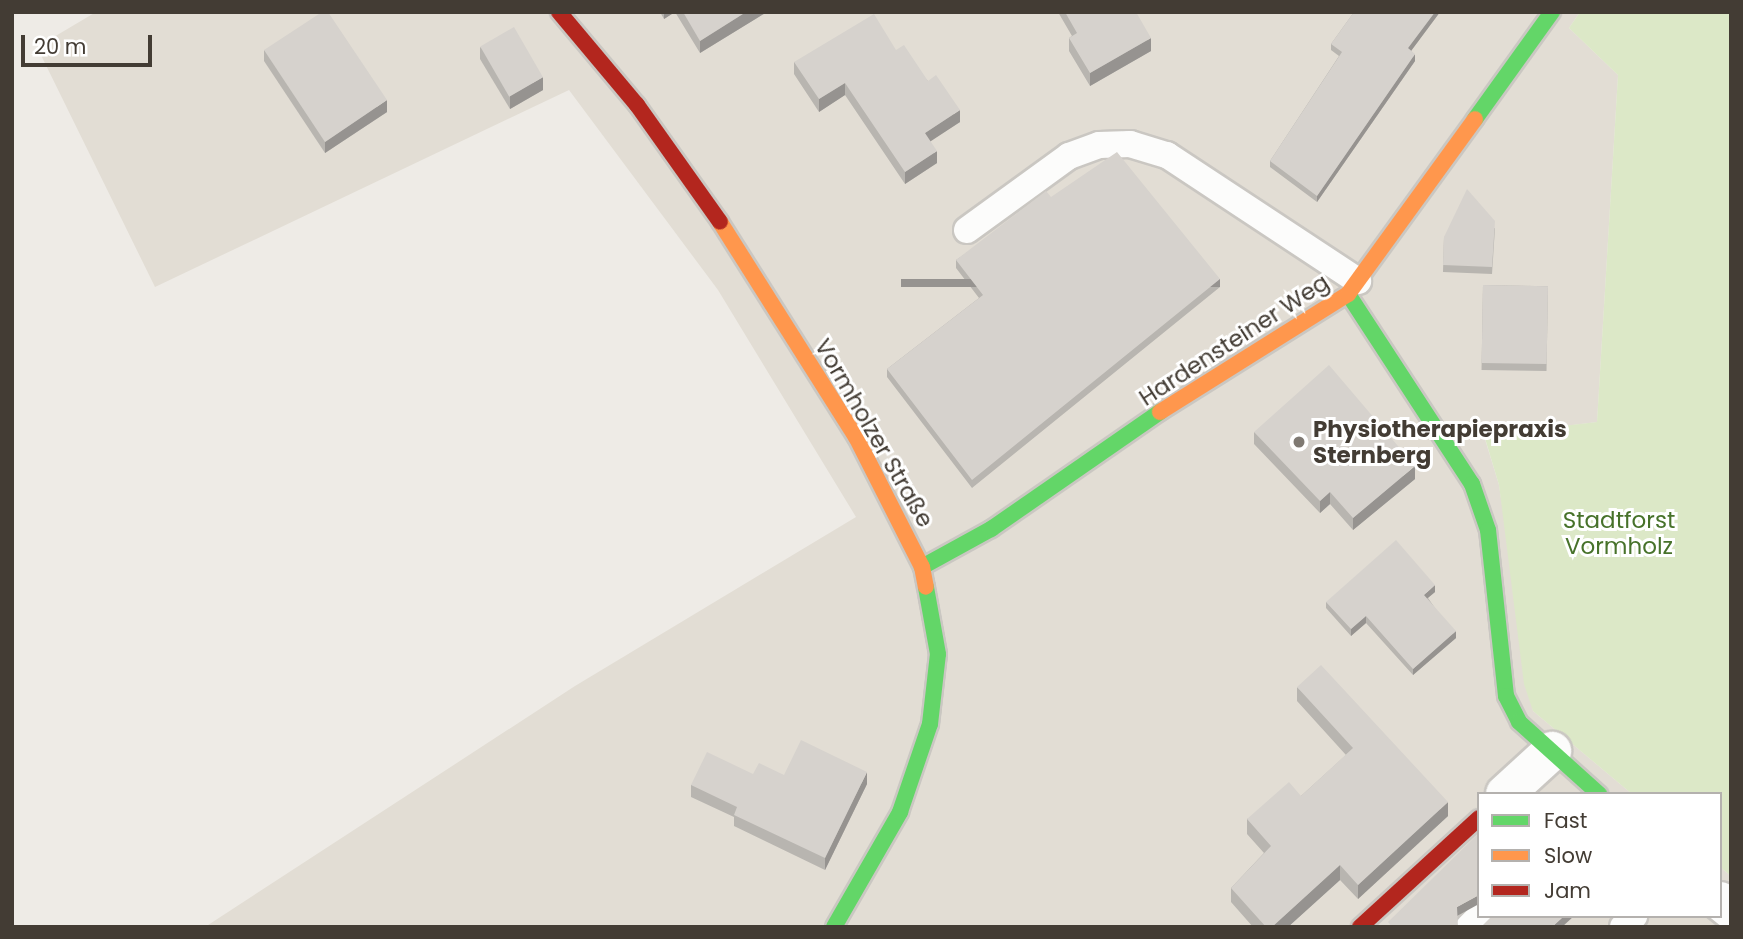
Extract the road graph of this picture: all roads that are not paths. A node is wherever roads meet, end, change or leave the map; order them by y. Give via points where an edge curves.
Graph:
1 (559, 12) edge
2 (1552, 12) edge
3 (967, 230) dead end
4 (1353, 288) junction
5 (922, 567) junction
6 (1552, 751) junction
7 (1507, 792) edge
8 (1598, 792) edge
9 (1477, 820) edge
10 (834, 927) edge
11 (1360, 927) edge

1 - 5 street, Vormholzer Straße via 636,105 723,226 856,437
2 - 4 street, Hardensteiner Weg
3 - 4 lane via 1069,156 1099,145 1129,144 1167,155
4 - 5 street, Hardensteiner Weg via 1216,374 992,528
4 - 6 street via 1472,484 1488,530 1506,696 1519,722
5 - 10 street, Vormholzer Straße via 938,654 930,724 900,812
6 - 7 street
6 - 8 street
9 - 11 street

